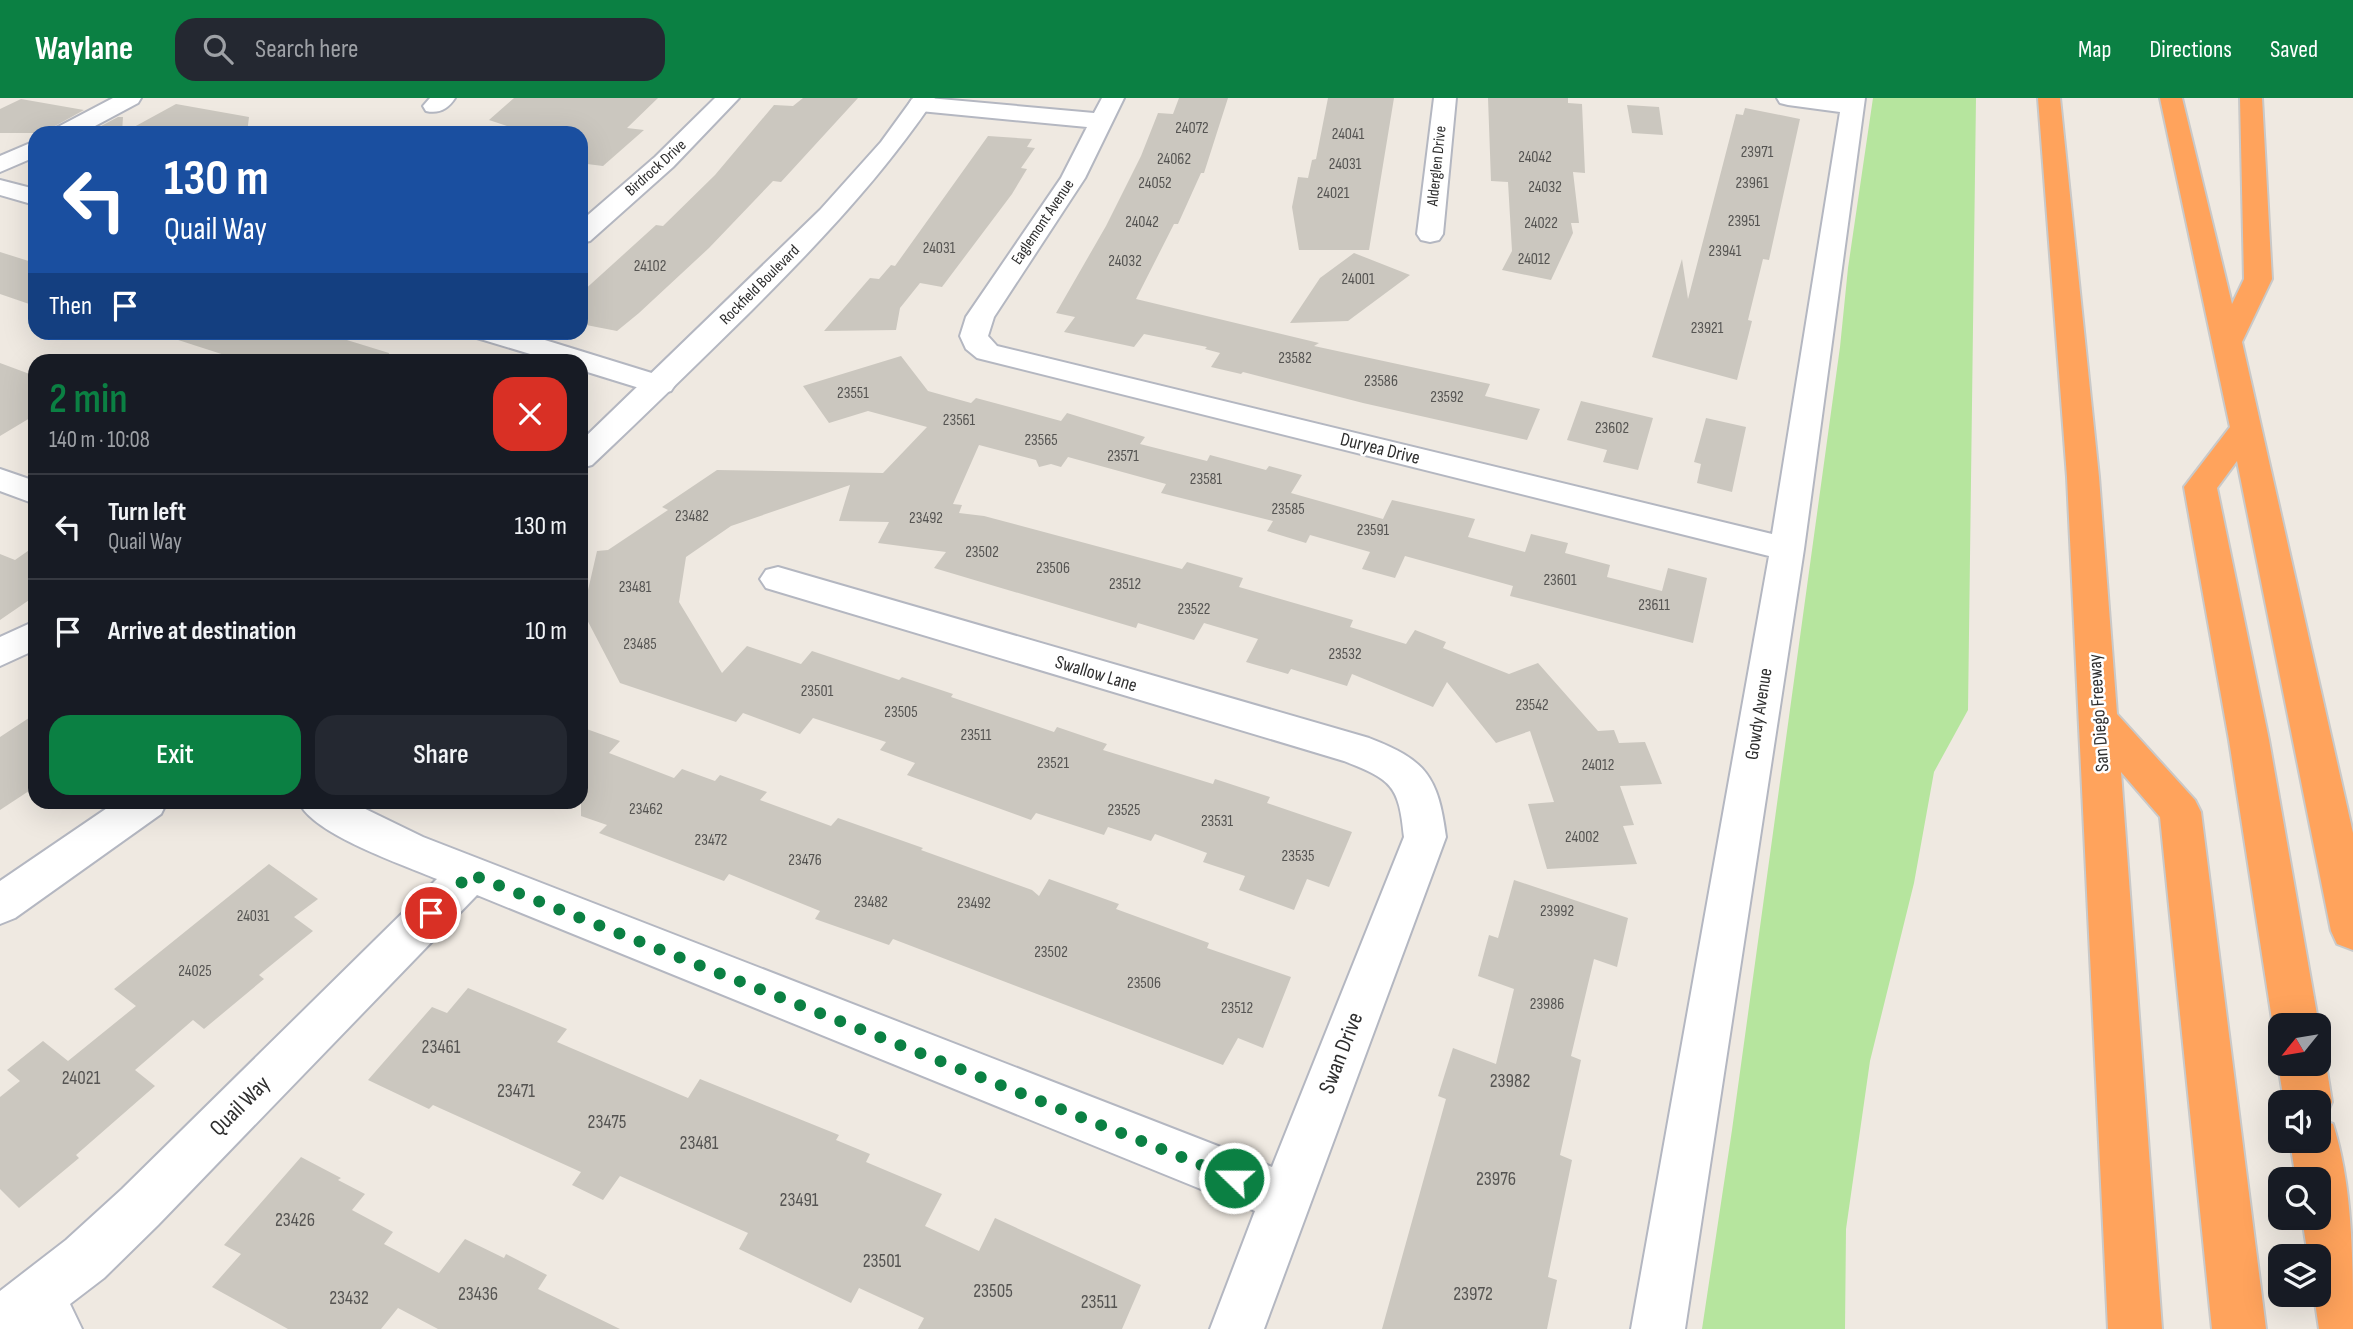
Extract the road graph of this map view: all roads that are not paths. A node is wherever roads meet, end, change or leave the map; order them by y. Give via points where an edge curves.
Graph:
1 (130, 98) edge
2 (728, 98) edge
3 (1445, 98) edge
4 (1787, 98) edge
5 (2031, 98) edge
6 (2171, 98) edge
7 (2251, 98) edge
8 (922, 101) edge
9 (1854, 103) edge
10 (1107, 110) edge
11 (2050, 113) edge
12 (77, 126) edge
13 (28, 151) edge
14 (0, 165) edge
15 (0, 187) edge
16 (28, 195) edge
17 (588, 229) edge
18 (1430, 234) dead end
19 (513, 340) edge
20 (2228, 342) junction
21 (976, 343) joint
22 (558, 354) edge
23 (588, 363) edge
24 (660, 385) junction
25 (2246, 428) junction
26 (588, 452) edge
27 (0, 479) edge
28 (28, 490) edge
29 (1787, 549) junction
30 (778, 579) dead end
31 (28, 639) edge
32 (0, 653) edge
33 (2100, 721) junction
34 (1410, 777) joint
35 (138, 809) edge
36 (330, 809) edge
37 (470, 874) junction
38 (0, 905) edge
39 (2353, 932) edge
40 (2294, 1013) edge
41 (2317, 1153) edge
42 (1285, 1198) junction
43 (30, 1317) edge
44 (1237, 1329) edge
45 (1658, 1329) edge
46 (2135, 1329) edge
47 (2239, 1329) edge
48 (2346, 1329) edge

1 - 12 street
2 - 17 street, Birdrock Drive
3 - 18 street, Alderglen Drive
4 - 9 street
5 - 11 highway
6 - 20 highway
7 - 20 highway via 2258,279
8 - 10 street
8 - 24 street, Rockfield Boulevard via 818,228
9 - 29 street, Gowdy Avenue
10 - 21 street, Eaglemont Avenue via 1073,178 980,317 973,331
11 - 33 highway, San Diego Freeway
13 - 14 street
15 - 16 street
19 - 22 street
20 - 25 highway
21 - 29 street, Duryea Drive via 987,352 1010,358
23 - 24 street
24 - 26 street, Rockfield Boulevard
25 - 39 highway
25 - 40 highway via 2200,487 2249,740
27 - 28 street
29 - 45 street, Gowdy Avenue
30 - 34 street, Swallow Lane via 1355,749
31 - 32 street
33 - 46 highway, San Diego Freeway
33 - 47 highway via 2180,812
34 - 42 street, Swan Drive via 1422,805 1425,837
35 - 38 street
36 - 37 street via 351,823
37 - 42 street
37 - 43 street, Quail Way
41 - 48 highway
42 - 44 street, Swan Drive

